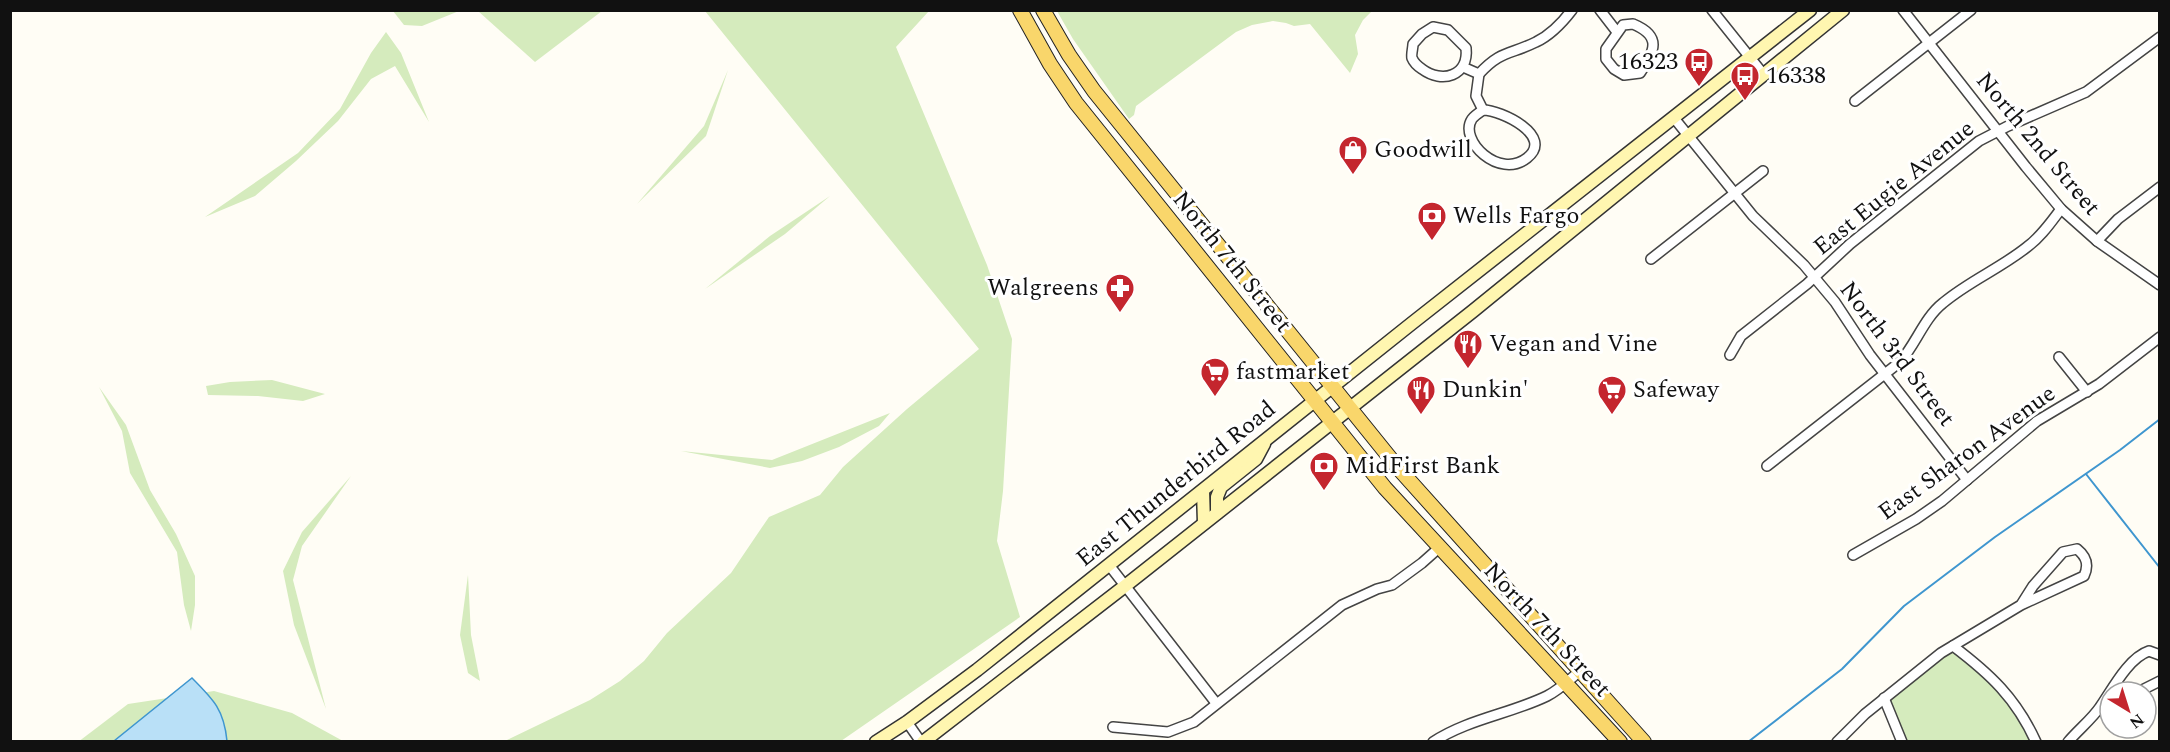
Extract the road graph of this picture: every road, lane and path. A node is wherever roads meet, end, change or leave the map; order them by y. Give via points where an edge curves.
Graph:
1 (1020, 10) edge
2 (1043, 10) edge
3 (1572, 10) edge
4 (1600, 10) edge
5 (1712, 10) edge
6 (1810, 10) edge
7 (1843, 10) edge
8 (1903, 10) edge
9 (1971, 10) edge
10 (1617, 32) junction
11 (2160, 37) edge
12 (1929, 43) junction
13 (1750, 58) junction
14 (1463, 67) junction
15 (1479, 74) junction
16 (1764, 75) junction
17 (1855, 101) dead end
18 (1483, 110) junction
19 (1674, 118) junction
20 (1997, 131) junction
21 (1688, 136) junction
22 (1762, 171) dead end
23 (2160, 187) edge
24 (1734, 193) junction
25 (2061, 210) junction
26 (2097, 241) junction
27 (1651, 259) dead end
28 (1814, 278) junction
29 (2160, 285) edge
30 (2160, 337) edge
31 (1730, 354) dead end
32 (2059, 357) dead end
33 (1884, 374) junction
34 (1333, 387) junction
35 (2087, 392) junction
36 (1315, 401) junction
37 (1350, 408) junction
38 (1332, 422) junction
39 (1266, 439) junction
40 (1767, 466) dead end
41 (1967, 480) junction
42 (1203, 491) junction
43 (1217, 513) junction
44 (1204, 523) junction
45 (1440, 547) junction
46 (1852, 555) dead end
47 (1109, 565) junction
48 (1125, 586) junction
49 (2021, 605) junction
50 (1953, 646) junction
51 (2160, 655) edge
52 (1580, 671) junction
53 (2118, 680) edge
54 (1565, 684) junction
55 (1884, 698) junction
56 (1216, 703) junction
57 (2098, 710) edge
58 (907, 722) junction
59 (1113, 727) dead end
60 (876, 741) edge
61 (922, 741) edge
62 (1434, 741) edge
63 (1620, 741) edge
64 (1644, 741) edge
65 (1837, 741) edge
66 (1902, 741) edge
67 (2036, 741) edge
68 (2068, 741) edge

1 - 36 main road, North 7th Street via 1069,93
2 - 34 main road, North 7th Street via 1094,91
3 - 15 street via 1557,28 1536,42 1498,56
4 - 10 street
5 - 13 street
6 - 13 main road, East Thunderbird Road
7 - 16 main road, East Thunderbird Road
8 - 12 street, North 2nd Street
9 - 12 street
10 - 10 street via 1606,49 1606,59 1624,75 1640,73 1651,57 1651,35 1633,24 1623,25
11 - 20 street, East Eugie Avenue via 2086,92
12 - 17 street
12 - 20 street, North 2nd Street
13 - 16 street
13 - 19 main road, East Thunderbird Road
14 - 14 street via 1466,48 1448,30 1433,27 1413,44 1412,59 1432,76 1446,77
14 - 15 street
15 - 18 street via 1476,96
16 - 21 main road, East Thunderbird Road
18 - 18 street via 1471,119 1469,131 1481,152 1503,166 1518,164 1529,157 1535,146 1530,131 1493,110
19 - 21 street, North 3rd Street
19 - 34 main road, East Thunderbird Road
20 - 25 street, North 2nd Street
20 - 28 street, East Eugie Avenue via 1979,141
21 - 24 street, North 3rd Street
21 - 37 main road, East Thunderbird Road
22 - 24 street
23 - 26 street via 2118,219
24 - 27 street
24 - 28 street, North 3rd Street
25 - 26 street, North 2nd Street
25 - 33 street via 2029,245 1941,304 1910,351
26 - 29 street, North 2nd Street
28 - 31 street, East Eugie Avenue via 1741,336
28 - 33 street, North 3rd Street
30 - 35 street, East Sharon Avenue
32 - 35 street
33 - 40 street
33 - 41 street, North 3rd Street
34 - 36 main road, East Thunderbird Road
34 - 37 main road, North 7th Street
35 - 41 street, East Sharon Avenue via 2037,420
36 - 38 main road, North 7th Street
36 - 39 main road, East Thunderbird Road
37 - 38 main road, East Thunderbird Road
37 - 52 main road, North 7th Street via 1399,469
38 - 43 main road, East Thunderbird Road
38 - 45 main road, North 7th Street via 1385,488
39 - 42 main road, East Thunderbird Road
39 - 43 main road via 1256,459 1221,488
41 - 46 street, East Sharon Avenue via 1916,519
42 - 44 main road
42 - 47 main road, East Thunderbird Road
43 - 44 main road, East Thunderbird Road
44 - 48 main road, East Thunderbird Road
45 - 54 main road, North 7th Street
45 - 56 street via 1392,585 1342,605
47 - 48 street
47 - 58 main road, East Thunderbird Road
48 - 56 street
48 - 61 main road, East Thunderbird Road
49 - 49 street via 2084,576 2088,565 2081,552 2063,552
49 - 50 street
50 - 55 street
50 - 67 street via 1998,682
51 - 53 street via 2149,651 2138,657
52 - 54 street
52 - 64 main road, North 7th Street
54 - 62 street via 1527,705 1472,722
54 - 63 main road, North 7th Street
55 - 65 street
55 - 66 street
56 - 59 street via 1194,722 1168,732
57 - 68 street
58 - 60 main road, East Thunderbird Road
58 - 61 street

